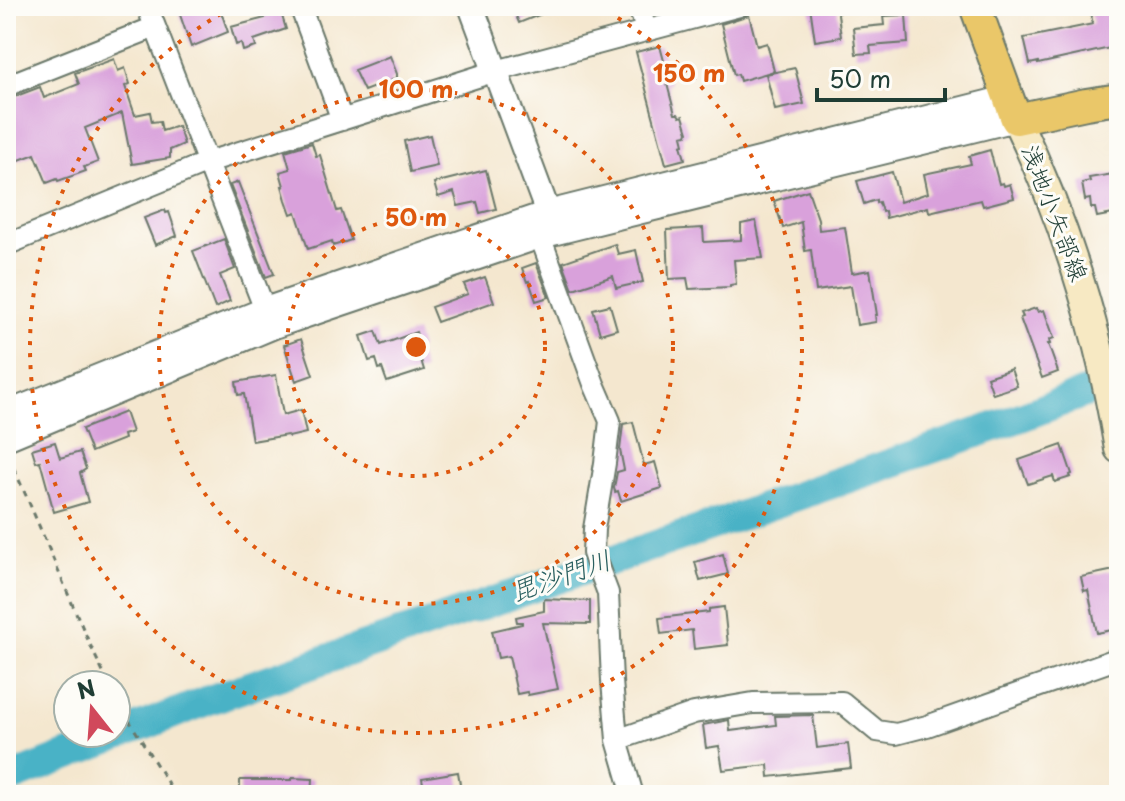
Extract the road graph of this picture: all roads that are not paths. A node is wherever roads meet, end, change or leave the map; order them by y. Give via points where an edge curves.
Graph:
1 (147, 6) edge
2 (300, 6) edge
3 (471, 6) edge
4 (638, 6) edge
5 (739, 6) edge
6 (975, 6) edge
7 (155, 27) junction
8 (647, 31) junction
9 (496, 71) junction
10 (1119, 79) edge
11 (6, 86) edge
12 (1119, 99) edge
13 (1012, 109) junction
14 (342, 120) junction
15 (208, 162) junction
16 (548, 213) junction
17 (540, 236) junction
18 (6, 245) edge
19 (265, 310) junction
20 (6, 414) edge
21 (6, 438) edge
22 (1119, 449) edge
23 (1119, 658) edge
24 (617, 740) junction
25 (633, 795) edge

1 - 7 street
2 - 14 street
3 - 9 street
4 - 8 street
5 - 8 street
6 - 13 main road
7 - 11 street
7 - 15 street
8 - 9 street
9 - 14 street
9 - 16 street
10 - 13 main road
12 - 13 main road
13 - 16 street
13 - 17 street
13 - 22 main road, 浅地小矢部線 via 1068,242 1097,335
14 - 15 street
15 - 18 street
15 - 19 street
16 - 17 street
16 - 19 street
17 - 21 street via 274,326
17 - 24 street via 610,421 593,553 608,593
19 - 20 street
23 - 24 street via 896,734 877,731 842,702 753,703 694,713
24 - 25 street

